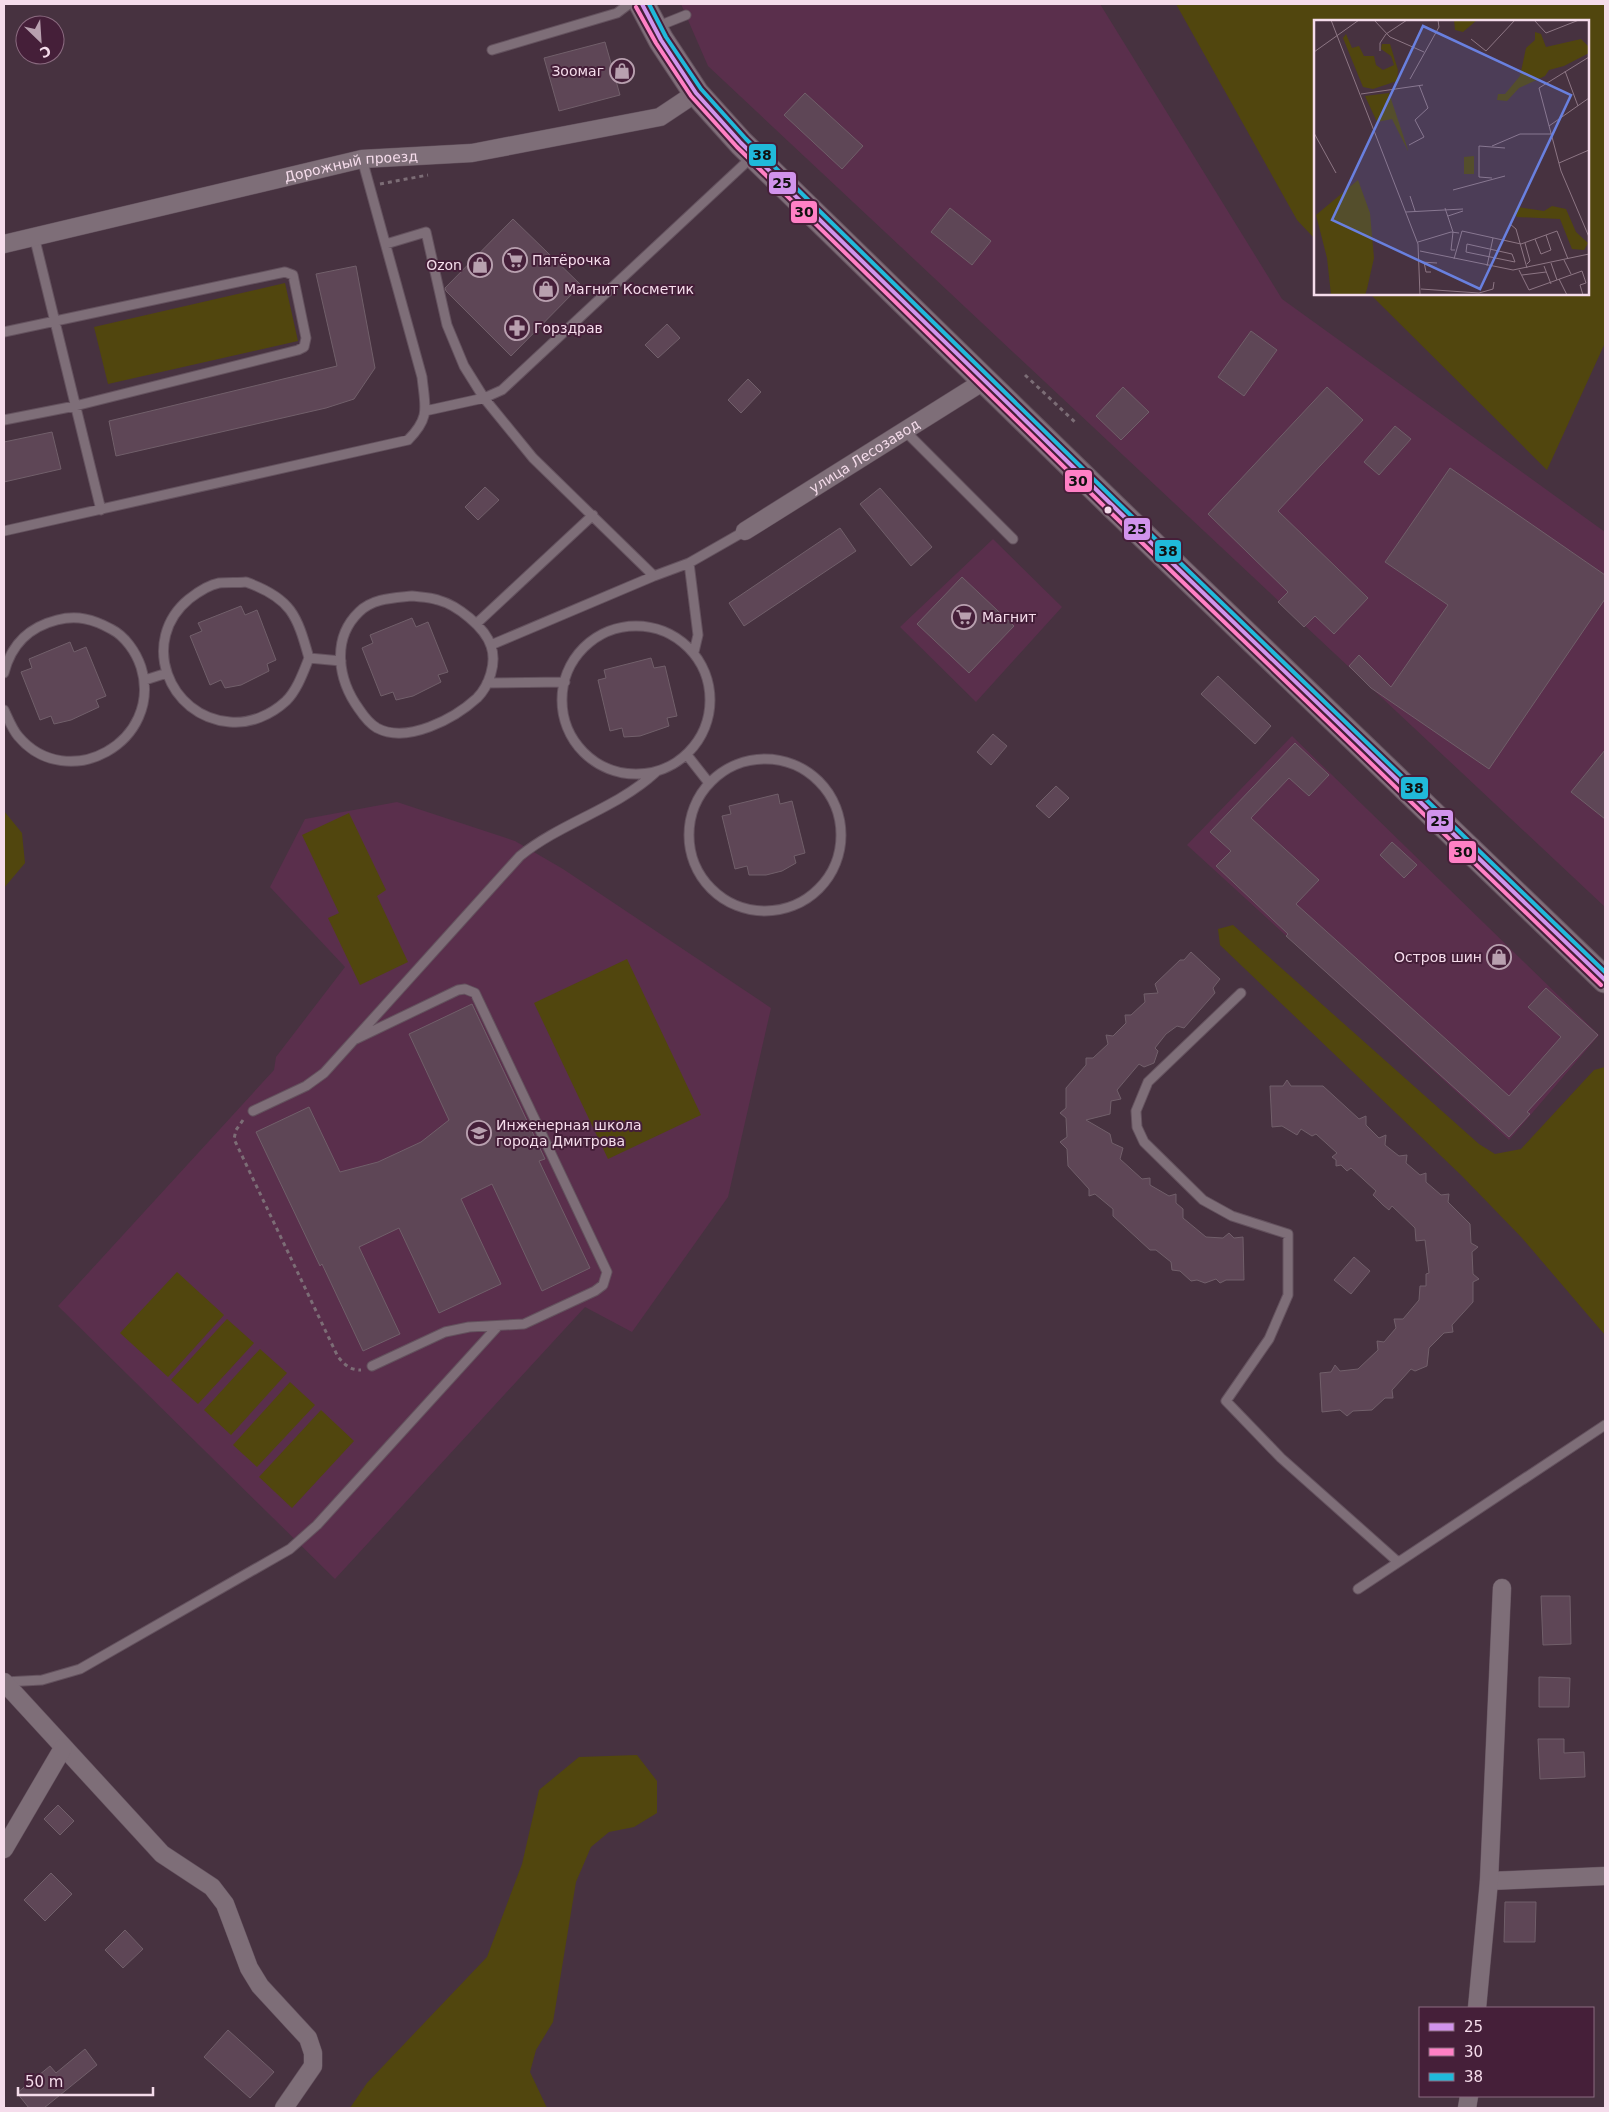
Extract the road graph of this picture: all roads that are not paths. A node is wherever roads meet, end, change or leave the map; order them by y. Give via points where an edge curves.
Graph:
1 (611, 4) edge
2 (629, 4) edge
3 (642, 4) edge
4 (617, 13) junction
5 (686, 15) dead end
6 (655, 28) junction
7 (492, 50) dead end
8 (696, 93) junction
9 (754, 156) junction
10 (362, 158) junction
11 (34, 236) junction
12 (4, 244) edge
13 (386, 244) junction
14 (55, 320) junction
15 (4, 332) edge
16 (984, 381) junction
17 (484, 398) junction
18 (74, 406) junction
19 (426, 411) junction
20 (4, 420) edge
21 (905, 430) junction
22 (101, 510) junction
23 (593, 515) junction
24 (4, 531) edge
25 (745, 531) joint
26 (1013, 539) dead end
27 (690, 563) junction
28 (654, 576) junction
29 (476, 624) junction
30 (491, 645) junction
31 (694, 652) junction
32 (310, 658) junction
33 (341, 661) junction
34 (4, 673) edge
35 (167, 673) junction
36 (145, 680) junction
37 (565, 682) junction
38 (487, 683) junction
39 (4, 710) edge
40 (687, 755) junction
41 (656, 772) junction
42 (710, 783) junction
43 (1605, 980) edge
44 (1241, 993) dead end
45 (356, 1038) junction
46 (253, 1112) road end
47 (498, 1326) junction
48 (372, 1366) road end
49 (1605, 1425) edge
50 (1398, 1562) junction
51 (1502, 1588) dead end
52 (1358, 1589) dead end
53 (4, 1682) edge
54 (63, 1748) junction
55 (4, 1849) edge
56 (1605, 1876) edge
57 (1489, 1881) junction
58 (1477, 2007) edge
59 (284, 2108) edge

1 - 4 lane
2 - 4 lane
3 - 6 main road
4 - 7 lane
5 - 6 lane
6 - 8 main road
8 - 9 main road
8 - 10 street, Дорожный проезд via 660,117 472,153
9 - 16 main road
9 - 17 lane via 502,390
10 - 11 street, Дорожный проезд
10 - 13 lane
11 - 12 street, Дорожный проезд
11 - 14 lane
13 - 17 lane via 426,232 447,324 464,366
13 - 19 lane via 422,377
14 - 15 lane
14 - 18 lane
14 - 18 lane via 285,272 293,275 306,338 304,347
16 - 21 street, улица Лесозавод
16 - 43 main road
17 - 19 lane
17 - 23 lane via 533,458
18 - 20 lane
18 - 22 lane
19 - 22 lane via 421,427 408,440
21 - 25 street, улица Лесозавод
21 - 26 lane
22 - 24 lane
23 - 28 lane
23 - 29 lane
25 - 27 lane
27 - 28 lane
27 - 31 lane via 698,635
28 - 30 lane
29 - 30 lane
29 - 33 lane via 460,610 439,600 412,596 380,599 359,612 346,630 340,649
30 - 38 lane via 493,665
31 - 37 lane via 671,634 643,625 609,630 581,649 567,671
31 - 40 lane via 706,674 710,710 704,732
32 - 33 lane
32 - 35 lane via 285,702 263,717 241,723 217,721 196,712 178,695
32 - 35 lane via 299,622 286,603 267,590 246,582 219,583 199,591 182,605 169,626 164,645
33 - 38 lane via 350,697 377,727 395,733 414,732 440,723 477,698
34 - 36 lane via 8,658 22,638 41,624 68,617 94,620 119,634 138,657
35 - 36 lane
36 - 39 lane via 142,711 124,740 100,756 78,761 55,759 35,751 18,736
37 - 38 lane
37 - 41 lane via 562,697 565,723 581,750 602,766 626,774
40 - 41 lane
40 - 42 lane
41 - 45 lane via 629,793 549,836 520,856
42 - 42 lane via 698,796 688,827 693,864 708,886 718,896 743,909 768,912 794,906 809,898 828,878 841,843 837,808 821,782 790,762 759,758 733,765 718,773
44 - 50 lane via 1148,1082 1136,1111 1137,1127 1144,1142 1203,1200 1232,1216 1288,1234 1288,1294 1269,1339 1226,1401 1281,1458
45 - 46 lane via 315,1080
45 - 47 lane via 458,990 465,988 477,997 607,1272 603,1285 595,1291 530,1322
47 - 48 lane via 445,1332
47 - 53 lane via 317,1525 290,1549 80,1669 42,1680
49 - 50 lane
50 - 52 lane
51 - 57 street
53 - 54 street
54 - 55 street
54 - 59 street via 162,1854 212,1887 225,1904 249,1968 260,1986 308,2038 313,2066
56 - 57 street
57 - 58 street

